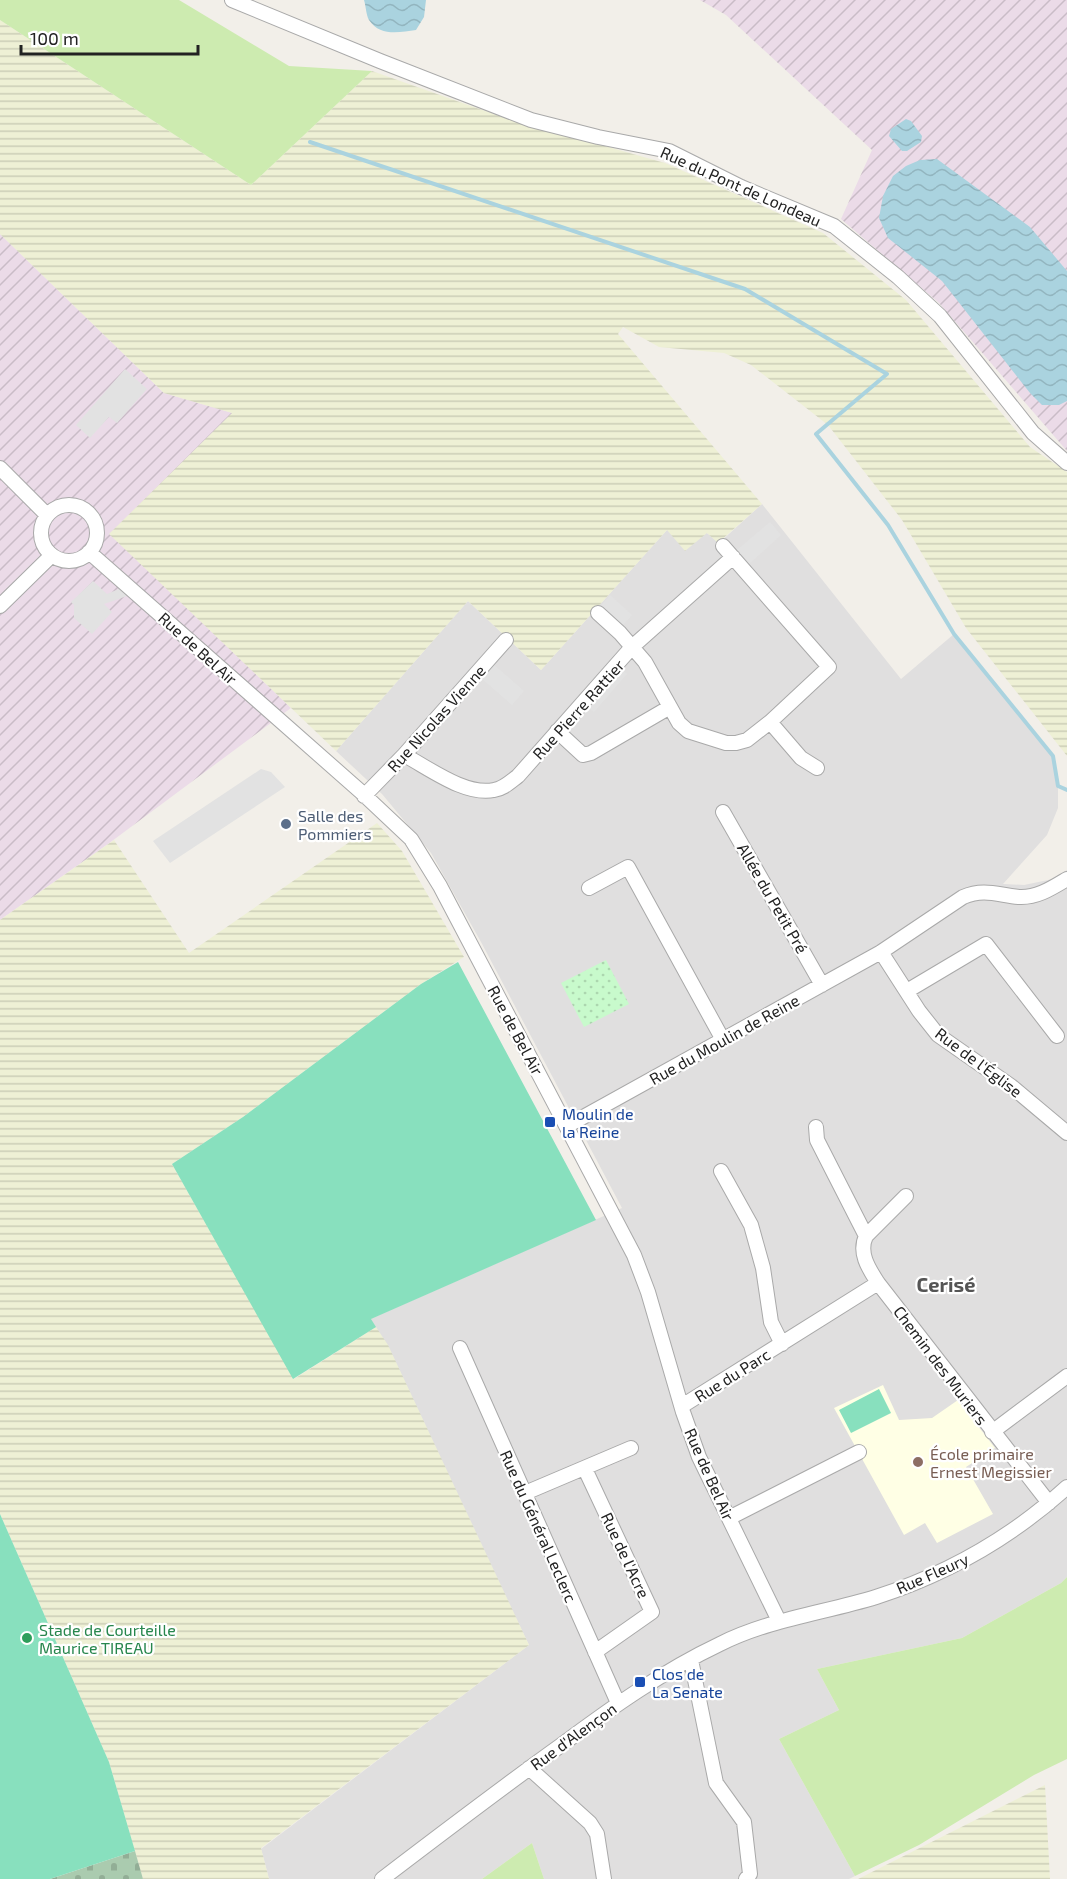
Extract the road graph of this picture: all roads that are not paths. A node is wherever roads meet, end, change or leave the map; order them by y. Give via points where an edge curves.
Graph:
1 (232, 0) edge
2 (1067, 463) edge
3 (0, 468) edge
4 (47, 515) junction
5 (723, 546) dead end
6 (89, 552) junction
7 (52, 555) junction
8 (733, 557) junction
9 (0, 606) edge
10 (598, 613) dead end
11 (506, 640) dead end
12 (632, 647) junction
13 (670, 706) junction
14 (770, 723) junction
15 (557, 731) junction
16 (404, 755) junction
17 (817, 768) dead end
18 (364, 796) junction
19 (723, 812) dead end
20 (1067, 879) edge
21 (590, 888) dead end
22 (881, 952) junction
23 (822, 985) junction
24 (907, 991) junction
25 (1057, 1036) dead end
26 (723, 1040) junction
27 (567, 1126) junction
28 (816, 1126) dead end
29 (1067, 1133) edge
30 (721, 1171) dead end
31 (906, 1196) dead end
32 (866, 1236) junction
33 (878, 1283) junction
34 (782, 1344) junction
35 (460, 1348) dead end
36 (1067, 1376) edge
37 (682, 1406) junction
38 (992, 1432) junction
39 (631, 1448) dead end
40 (860, 1452) dead end
41 (585, 1469) junction
42 (1067, 1486) edge
43 (525, 1493) junction
44 (1049, 1503) junction
45 (729, 1518) junction
46 (779, 1621) junction
47 (595, 1652) junction
48 (691, 1660) junction
49 (618, 1703) junction
50 (528, 1768) junction
51 (382, 1879) edge
52 (604, 1879) edge
53 (746, 1879) edge

1 - 2 street, Rue du Pont de Londeau via 531,120 669,151 834,226 940,316 1033,433
3 - 4 street
4 - 6 street via 61,506 86,510 93,517 97,537
4 - 7 street via 40,533
5 - 8 street
6 - 7 street via 75,561
6 - 18 street, Rue de Bel Air
7 - 9 street
8 - 12 street, Rue Pierre Rattier
8 - 14 street via 829,667
10 - 12 street
11 - 16 street, Rue Nicolas Vienne
12 - 13 street via 653,674
12 - 15 street, Rue Pierre Rattier
13 - 14 street via 688,731 726,742 747,740
13 - 15 street via 591,753 583,754
14 - 17 street via 801,758
15 - 16 street, Rue Pierre Rattier via 518,776 495,790 465,788
16 - 18 street, Rue Nicolas Vienne
18 - 27 street, Rue de Bel Air via 411,839 440,886
19 - 23 street, Allée du Petit Pré
20 - 22 street, Rue du Moulin de Reine via 1050,890 1021,897 975,892
21 - 26 street via 628,867
22 - 23 street, Rue du Moulin de Reine
22 - 24 street, Rue de l'Église
23 - 26 street, Rue du Moulin de Reine
24 - 25 street via 986,944
24 - 29 street, Rue de l'Église via 938,1035 1011,1086
26 - 27 street, Rue du Moulin de Reine
27 - 37 street, Rue de Bel Air via 634,1256
28 - 32 street via 817,1140
30 - 34 street, Rue du Parc via 751,1225 763,1268 771,1322
31 - 32 street
32 - 33 street, Chemin des Muriers via 866,1263
33 - 34 street, Rue du Parc
33 - 38 street, Chemin des Muriers
34 - 37 street, Rue du Parc
35 - 43 street, Rue du Général Leclerc
36 - 38 street
37 - 45 street, Rue de Bel Air via 699,1457
38 - 44 street, Chemin des Muriers
39 - 41 street
40 - 45 street
41 - 43 street
41 - 47 street, Rue de l'Acre via 652,1612
42 - 44 street, Rue Fleury
43 - 47 street, Rue du Général Leclerc
44 - 46 street, Rue Fleury via 1026,1522 938,1574 874,1597
45 - 46 street, Rue de Bel Air
46 - 48 street, Rue d'Alençon via 721,1643
47 - 49 street, Rue du Général Leclerc
48 - 49 street, Rue d'Alençon
48 - 53 street via 716,1783 744,1822 750,1874
49 - 50 street, Rue d'Alençon
50 - 51 street, Rue d'Alençon
50 - 52 street via 590,1823 597,1834

